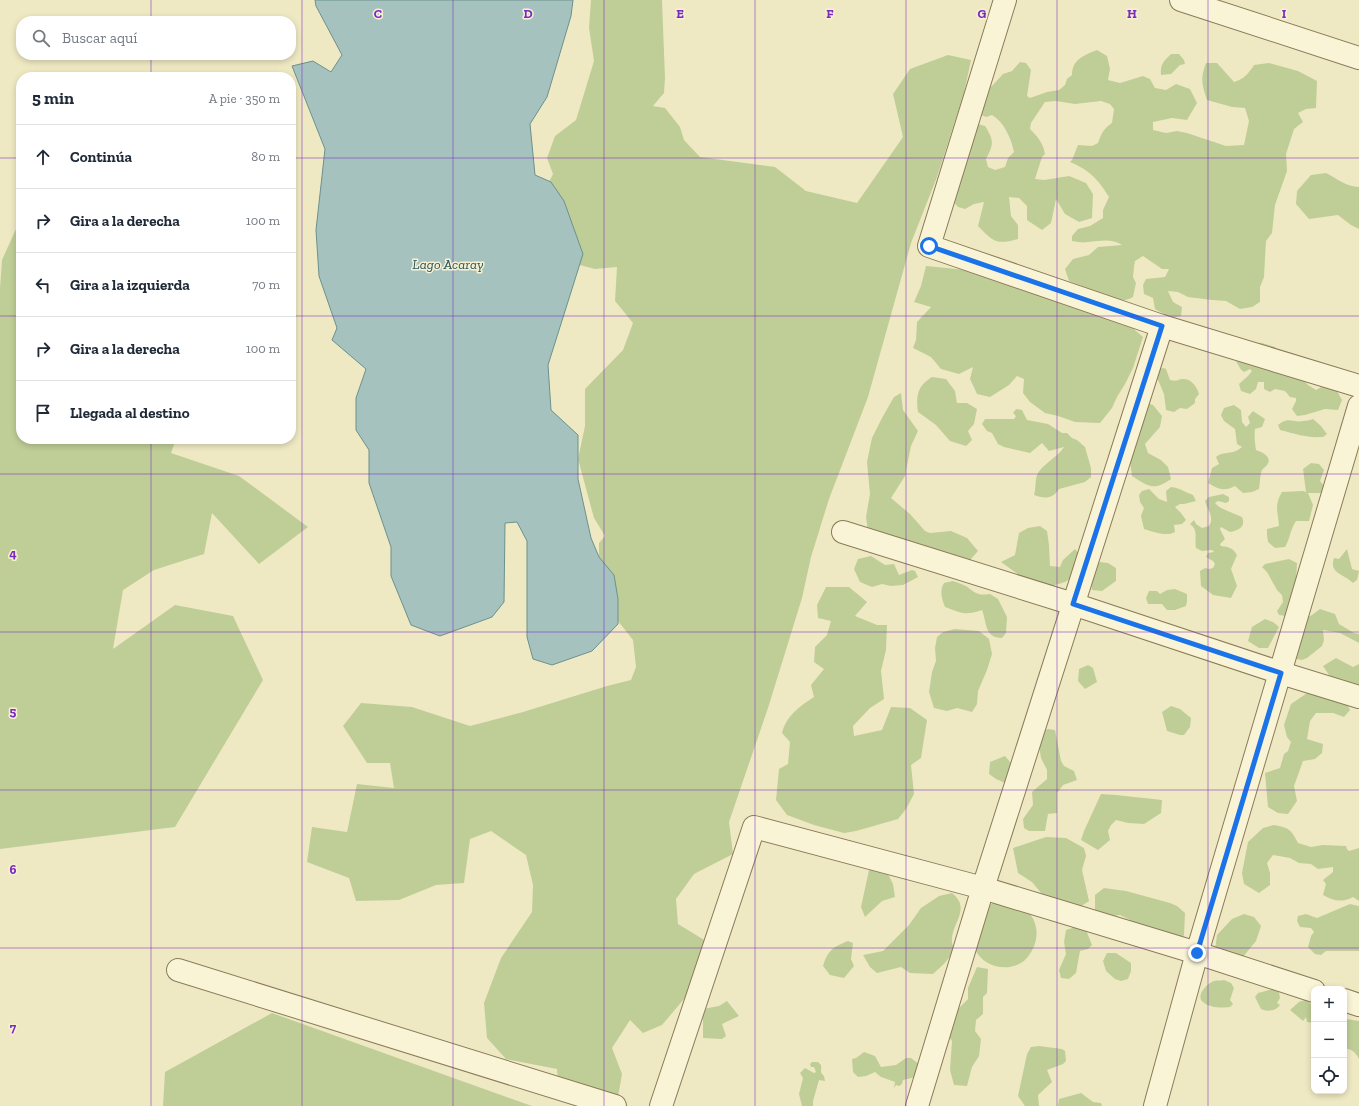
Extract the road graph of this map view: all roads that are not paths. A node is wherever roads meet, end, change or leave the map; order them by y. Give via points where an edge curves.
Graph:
1 (1005, 0) edge
2 (1181, 0) edge
3 (1359, 58) edge
4 (1162, 326) junction
5 (1359, 386) edge
6 (1359, 406) edge
7 (843, 532) dead end
8 (1073, 604) junction
9 (1281, 673) junction
10 (1359, 697) edge
11 (983, 888) junction
12 (1197, 953) junction
13 (178, 970) dead end
14 (1311, 989) edge
15 (1347, 1001) edge
16 (1359, 1005) edge
17 (615, 1106) edge
18 (661, 1106) edge
19 (917, 1106) edge
20 (1155, 1106) edge

1 - 4 street via 929,246
2 - 3 street
4 - 5 street
4 - 8 street
6 - 9 street
7 - 8 street
8 - 9 street
8 - 11 street
9 - 10 street
9 - 12 street
11 - 12 street
11 - 18 street via 754,827
11 - 19 street
12 - 14 street
12 - 20 street
13 - 17 street
15 - 16 street

